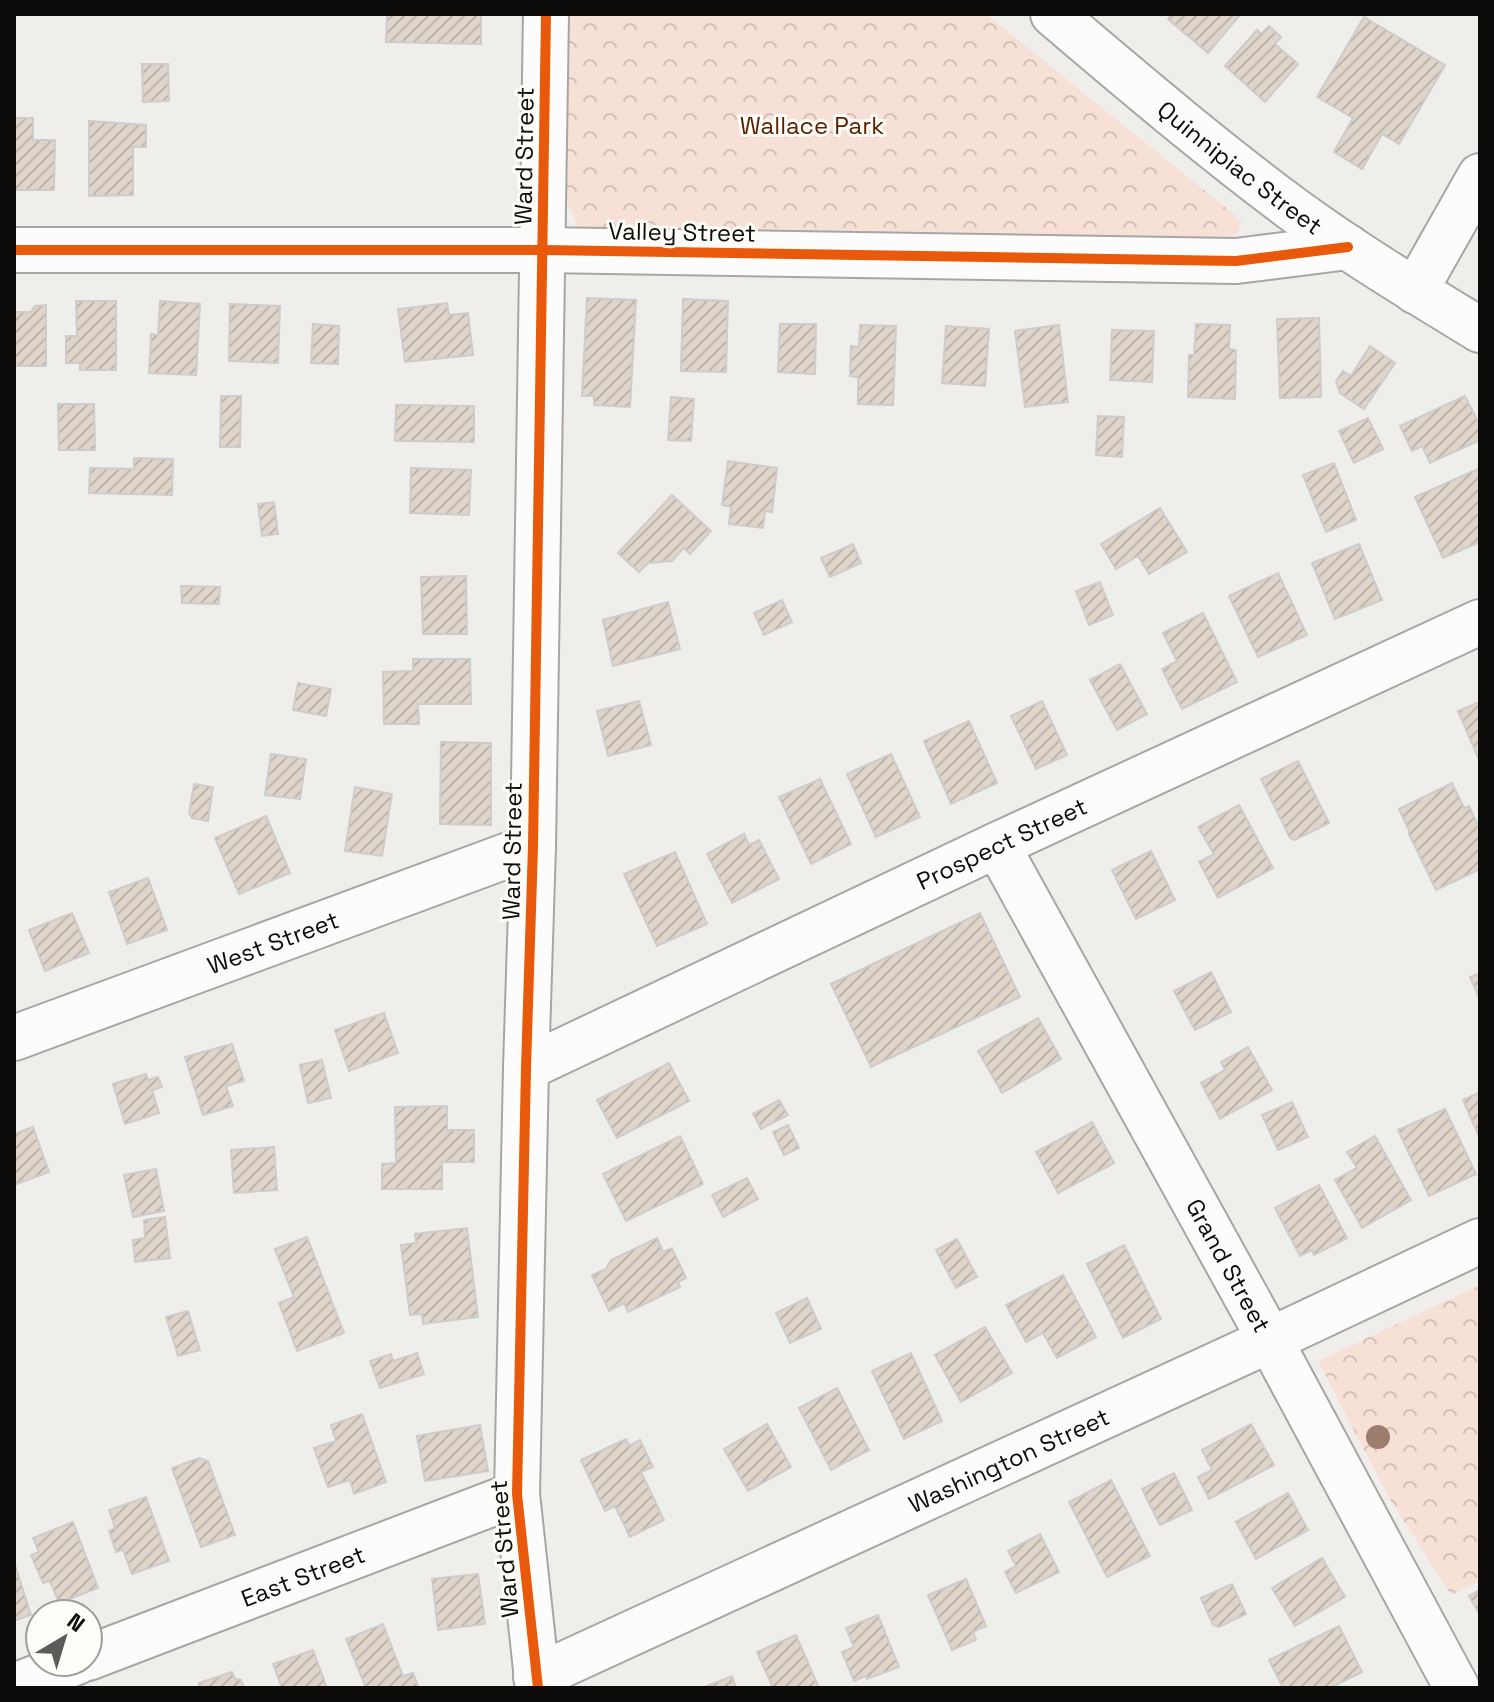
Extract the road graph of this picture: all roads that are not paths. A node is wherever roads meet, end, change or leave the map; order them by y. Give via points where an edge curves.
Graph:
1 (546, 14) edge
2 (1053, 14) edge
3 (1480, 176) edge
4 (1348, 247) junction
5 (14, 250) edge
6 (543, 250) junction
7 (1415, 291) junction
8 (1480, 330) edge
9 (1480, 622) edge
10 (997, 845) junction
11 (533, 846) junction
12 (14, 1038) edge
13 (526, 1068) junction
14 (1480, 1241) edge
15 (1270, 1340) junction
16 (517, 1494) junction
17 (104, 1652) edge
18 (35, 1678) edge
19 (537, 1682) edge
20 (14, 1686) edge
21 (1457, 1688) edge

1 - 6 street, Ward Street
2 - 4 street, Quinnipiac Street via 1186,126
3 - 7 street
4 - 6 street, Valley Street via 1236,261
4 - 7 street, Quinnipiac Street
5 - 6 street, Valley Street
6 - 11 street, Ward Street
7 - 8 street, Quinnipiac Street
9 - 10 street, Prospect Street
10 - 13 street, Prospect Street
10 - 15 street, Grand Street
11 - 12 street, West Street
11 - 13 street, Ward Street
13 - 16 street, Ward Street
14 - 15 street, Washington Street
15 - 19 street, Washington Street
15 - 21 street, Grand Street
16 - 17 street, East Street
16 - 19 street, Ward Street
18 - 20 street

